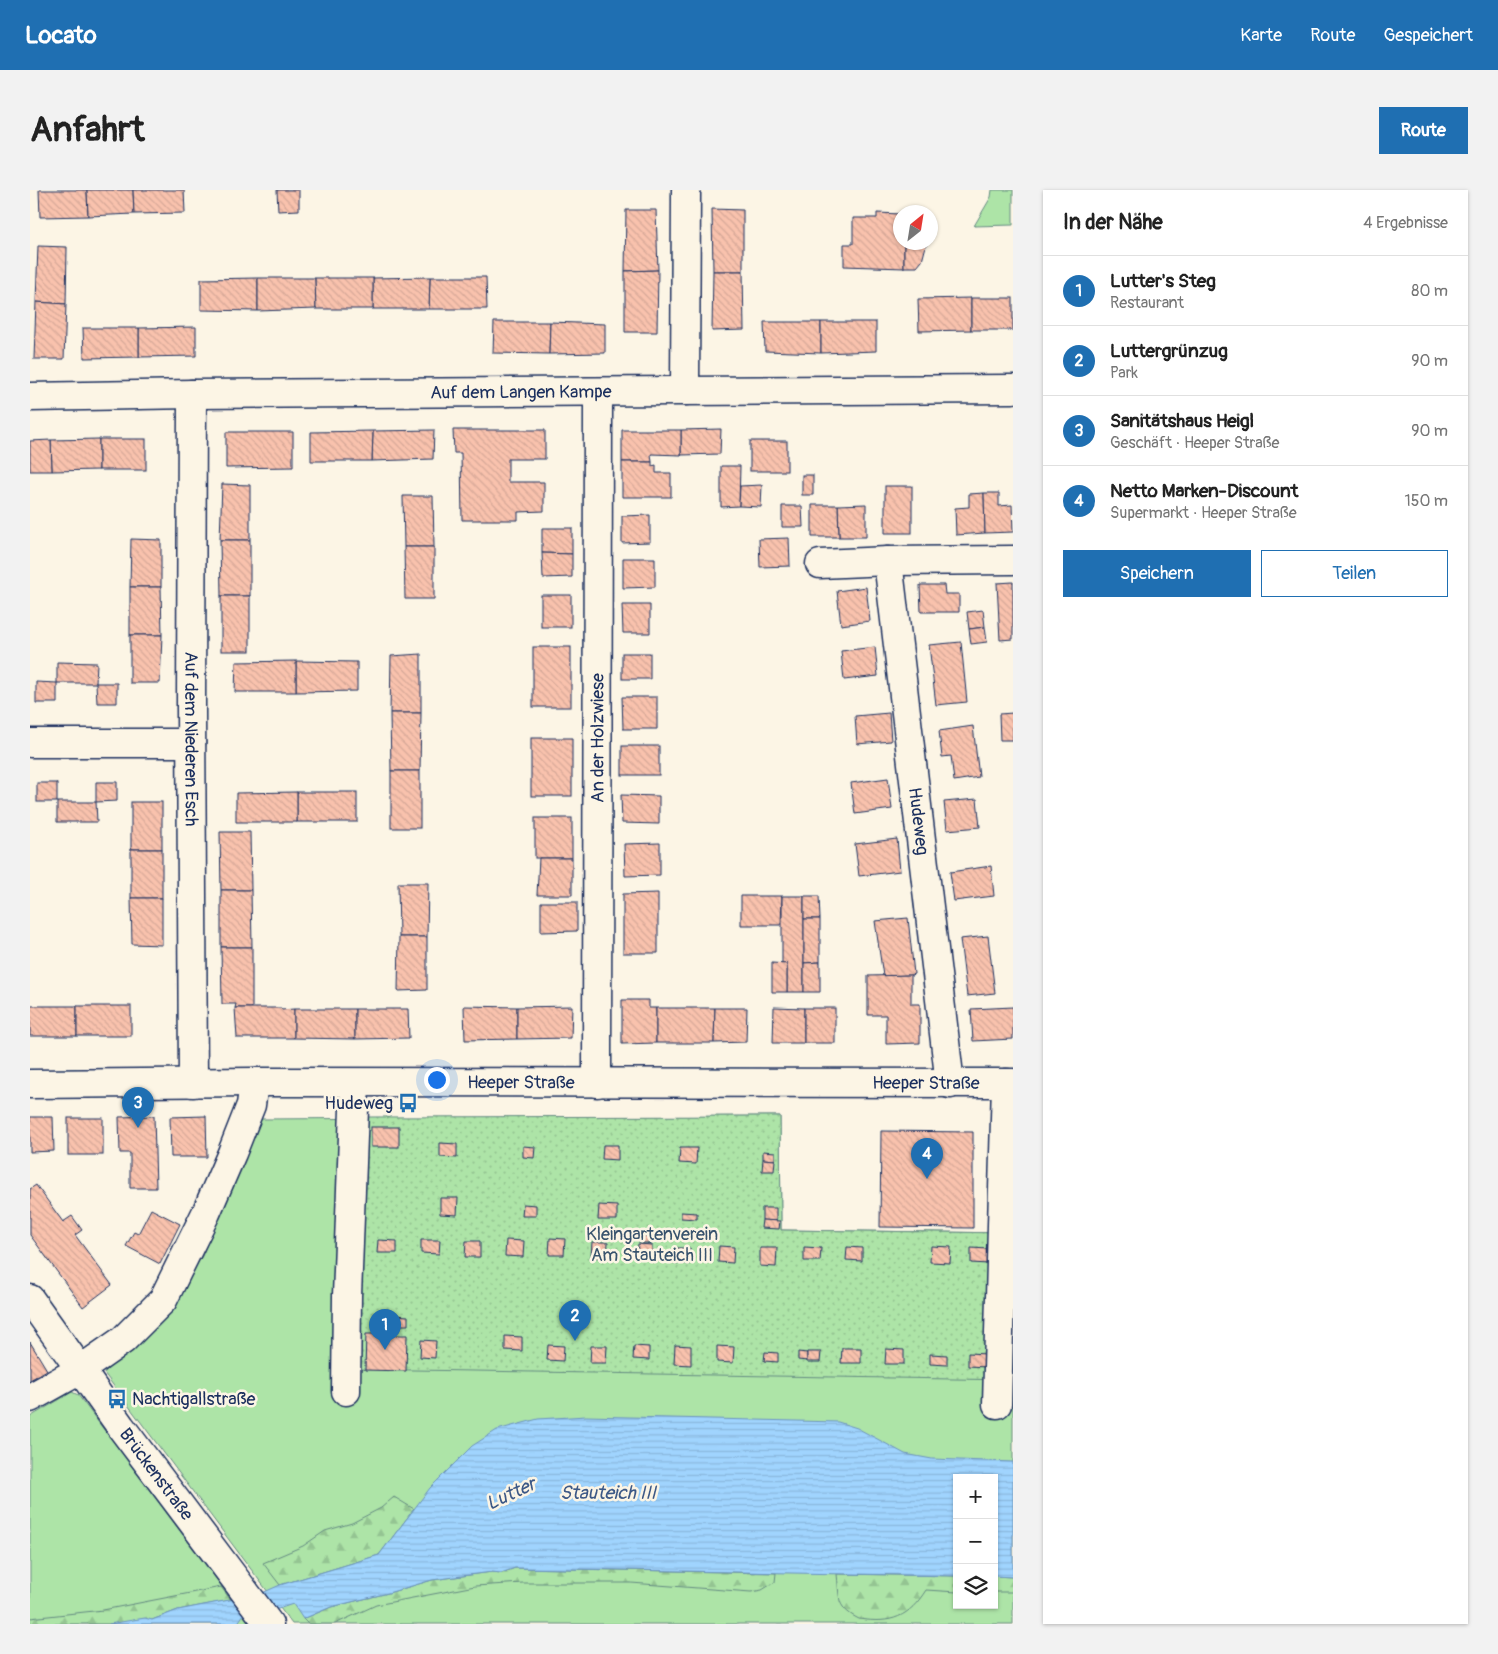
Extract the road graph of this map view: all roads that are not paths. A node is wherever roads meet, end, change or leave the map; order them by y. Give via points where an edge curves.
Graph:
1 (686, 190) edge
2 (1013, 389) edge
3 (685, 391) junction
4 (598, 392) junction
5 (192, 394) junction
6 (30, 397) edge
7 (1013, 560) edge
8 (888, 561) junction
9 (820, 564) dead end
10 (30, 743) edge
11 (191, 743) junction
12 (254, 1082) junction
13 (355, 1082) junction
14 (193, 1083) junction
15 (597, 1083) junction
16 (1009, 1083) edge
17 (30, 1084) edge
18 (950, 1084) junction
19 (30, 1299) edge
20 (80, 1370) junction
21 (346, 1391) dead end
22 (30, 1398) edge
23 (997, 1404) dead end
24 (269, 1624) edge

1 - 3 street
2 - 3 street, Auf dem Langen Kampe
3 - 4 street, Auf dem Langen Kampe
4 - 5 street, Auf dem Langen Kampe
4 - 15 street, An der Holzwiese
5 - 6 street, Auf dem Langen Kampe
5 - 11 street, Auf dem Niederen Esch
7 - 8 street
8 - 9 street
8 - 18 street, Hudeweg
10 - 11 street
11 - 14 street, Auf dem Niederen Esch
12 - 13 street, Heeper Straße
12 - 14 street, Heeper Straße
12 - 20 street via 251,1105 232,1152 163,1300 123,1340
13 - 15 street, Heeper Straße
13 - 21 street
14 - 17 street, Heeper Straße
15 - 18 street, Heeper Straße
16 - 18 street, Heeper Straße
16 - 23 street
19 - 20 street, Brückenstraße
20 - 22 street
20 - 24 street, Brückenstraße

